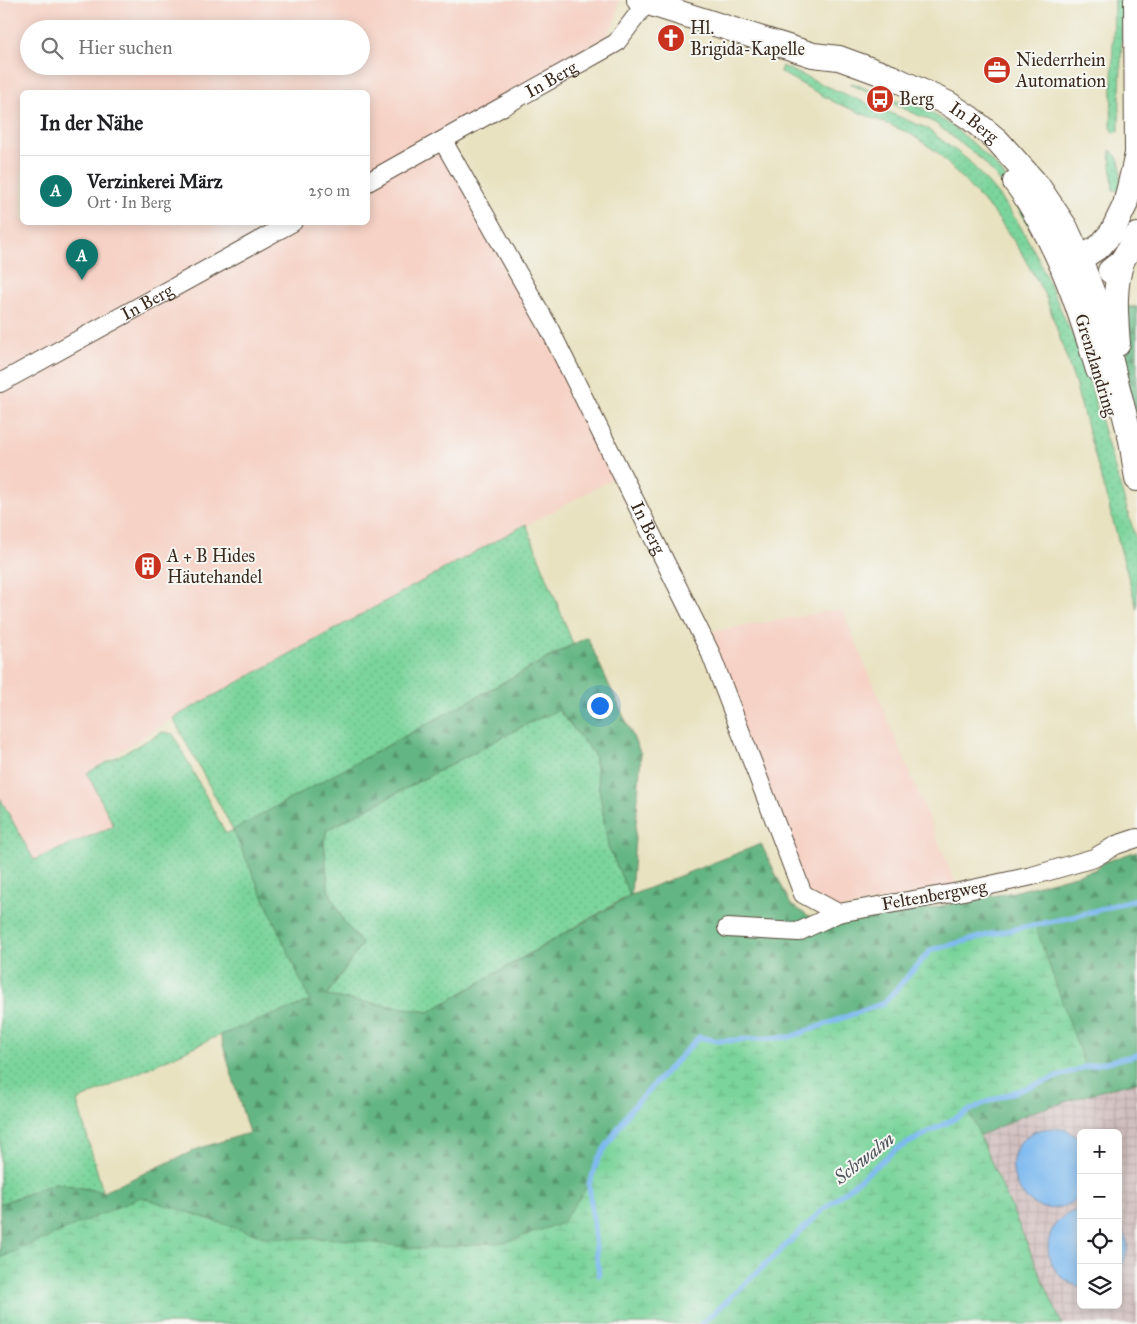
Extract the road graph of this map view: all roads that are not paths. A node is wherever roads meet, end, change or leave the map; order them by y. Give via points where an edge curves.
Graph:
1 (1136, 0) edge
2 (643, 1) edge
3 (443, 141) junction
4 (1137, 154) edge
5 (370, 181) edge
6 (288, 225) edge
7 (1137, 235) edge
8 (1122, 261) junction
9 (1078, 270) junction
10 (0, 382) edge
11 (1120, 398) junction
12 (1137, 480) edge
13 (1137, 838) edge
14 (838, 913) junction
15 (728, 928) dead end

1 - 4 main road
2 - 3 street, In Berg via 616,43
2 - 9 main road, In Berg via 813,55 839,58 891,77 948,104 997,140 1038,186 1066,228
3 - 5 street, In Berg
3 - 14 street, In Berg via 548,328 710,652 804,894
4 - 9 main road via 1117,224
6 - 10 street, In Berg
7 - 8 main road
8 - 9 main road via 1099,276
8 - 11 main road via 1115,301
9 - 11 main road, Grenzlandring via 1096,302
9 - 12 main road, Grenzlandring via 1079,307 1127,461
11 - 12 main road, Grenzlandring
13 - 14 street, Feltenbergweg via 1116,845 1094,858 1032,876
14 - 15 street, Feltenbergweg via 798,932

